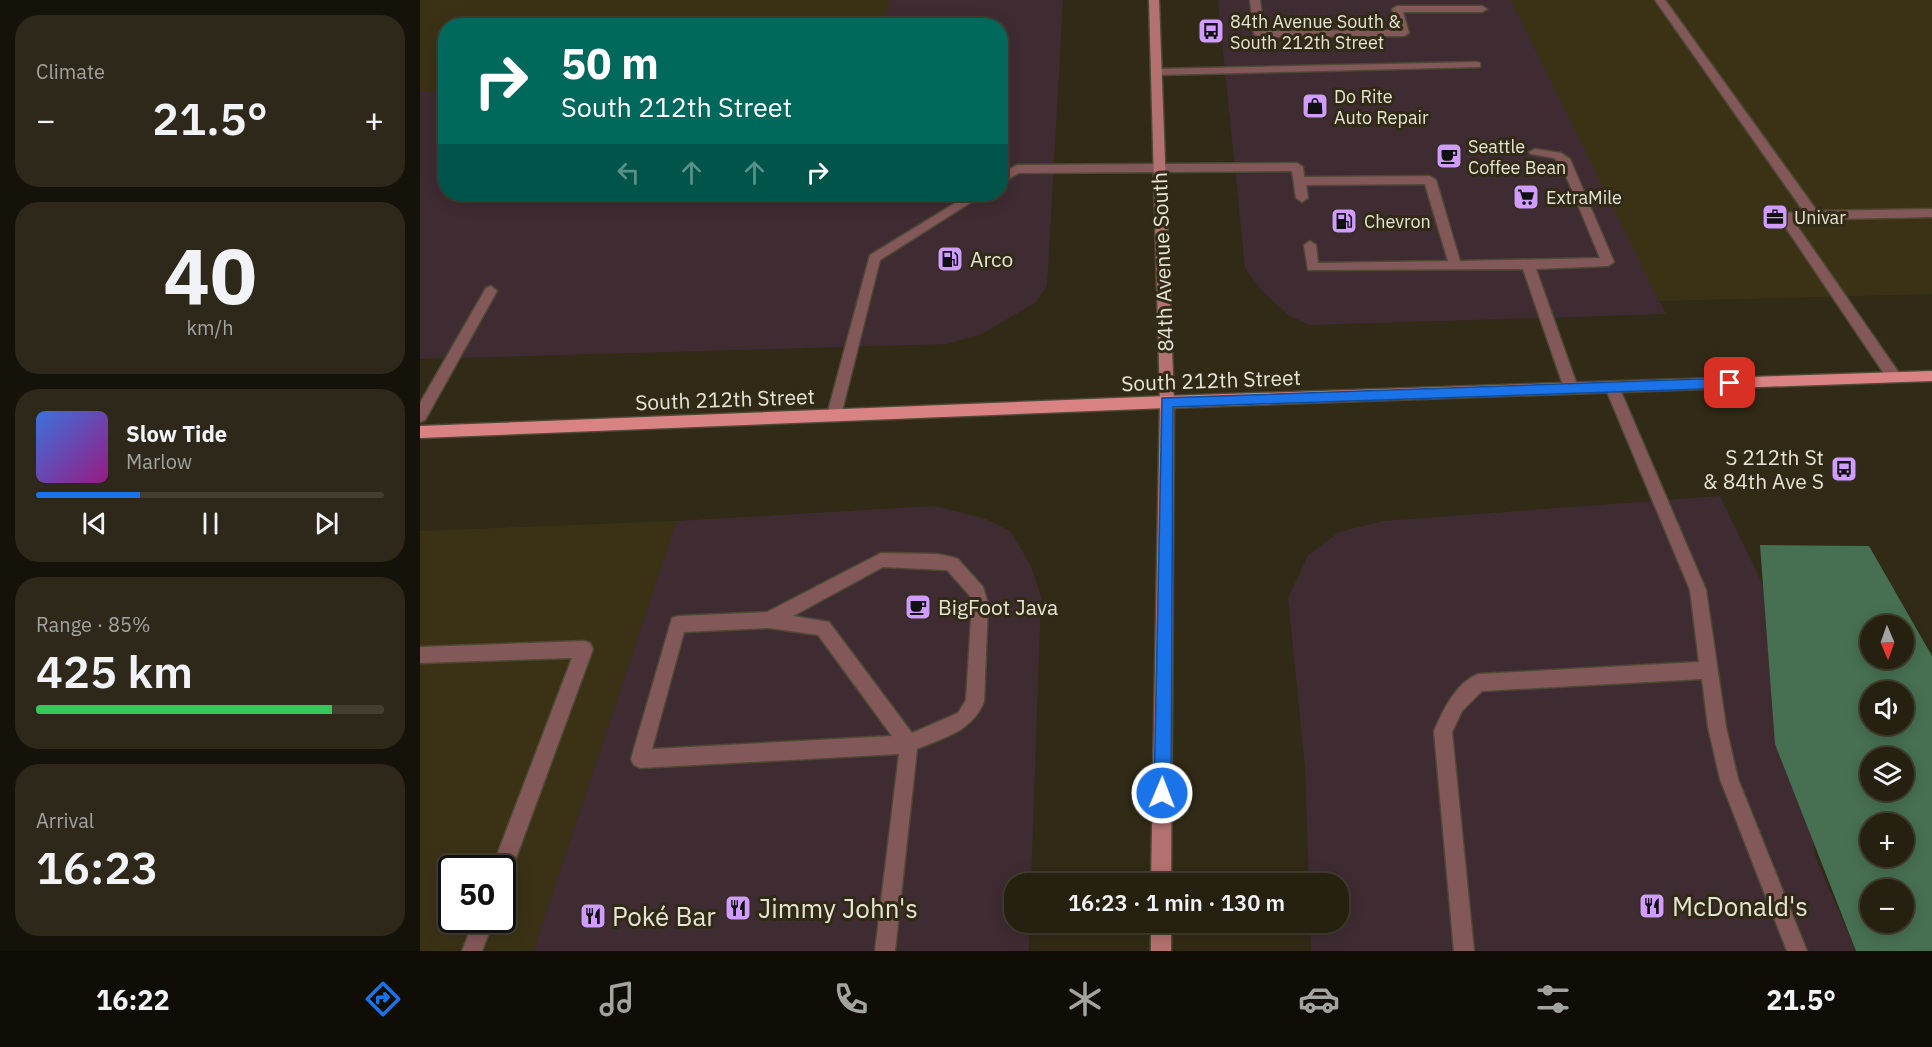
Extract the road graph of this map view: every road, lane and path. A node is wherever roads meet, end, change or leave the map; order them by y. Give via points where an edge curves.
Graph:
1 (1154, 0) edge
2 (1255, 0) edge
3 (1660, 0) edge
4 (1482, 9) dead end
5 (1476, 65) dead end
6 (1156, 72) junction
7 (1535, 152) dead end
8 (1159, 168) junction
9 (1008, 175) edge
10 (1299, 181) junction
11 (1302, 198) dead end
12 (967, 201) edge
13 (1932, 213) edge
14 (1813, 215) junction
15 (1310, 245) dead end
16 (1455, 265) junction
17 (1528, 265) junction
18 (491, 291) dead end
19 (1932, 376) edge
20 (1894, 377) junction
21 (1612, 387) junction
22 (1571, 388) junction
23 (1167, 402) junction
24 (834, 415) junction
25 (420, 416) edge
26 (420, 432) edge
27 (769, 620) junction
28 (420, 655) edge
29 (1709, 670) junction
30 (909, 744) junction
31 (507, 855) edge
32 (1161, 873) edge
33 (479, 933) edge
34 (1161, 933) edge
35 (472, 951) edge
36 (885, 951) edge
37 (1161, 951) edge
38 (1464, 951) edge
39 (1797, 951) edge

1 - 6 main road, 84th Avenue South
2 - 4 lane via 1259,34 1404,33 1397,9
3 - 14 lane
5 - 6 lane
6 - 8 main road, 84th Avenue South
7 - 17 lane via 1557,155 1566,162 1608,262
8 - 9 lane via 1017,170
8 - 10 lane via 1297,167
8 - 23 main road, 84th Avenue South
10 - 11 lane
10 - 16 lane via 1430,180
12 - 24 lane via 874,258
13 - 14 lane
14 - 20 lane via 1784,216
15 - 16 lane via 1312,267
16 - 17 lane
17 - 22 lane
18 - 25 lane
19 - 20 main road, South 212th Street
20 - 21 main road, South 212th Street
21 - 22 main road, South 212th Street
21 - 29 lane via 1698,590
22 - 23 main road, South 212th Street
23 - 24 main road, South 212th Street
23 - 32 main road, 84th Avenue South
24 - 26 main road, South 212th Street
27 - 30 lane via 823,628
27 - 30 lane via 881,560 952,564 977,592 980,603 975,702 964,719
27 - 30 lane via 678,624 640,759
28 - 31 lane via 584,649
29 - 38 lane via 1478,683 1456,705 1443,731
29 - 39 lane via 1729,779
30 - 36 lane
33 - 35 lane
34 - 37 main road

